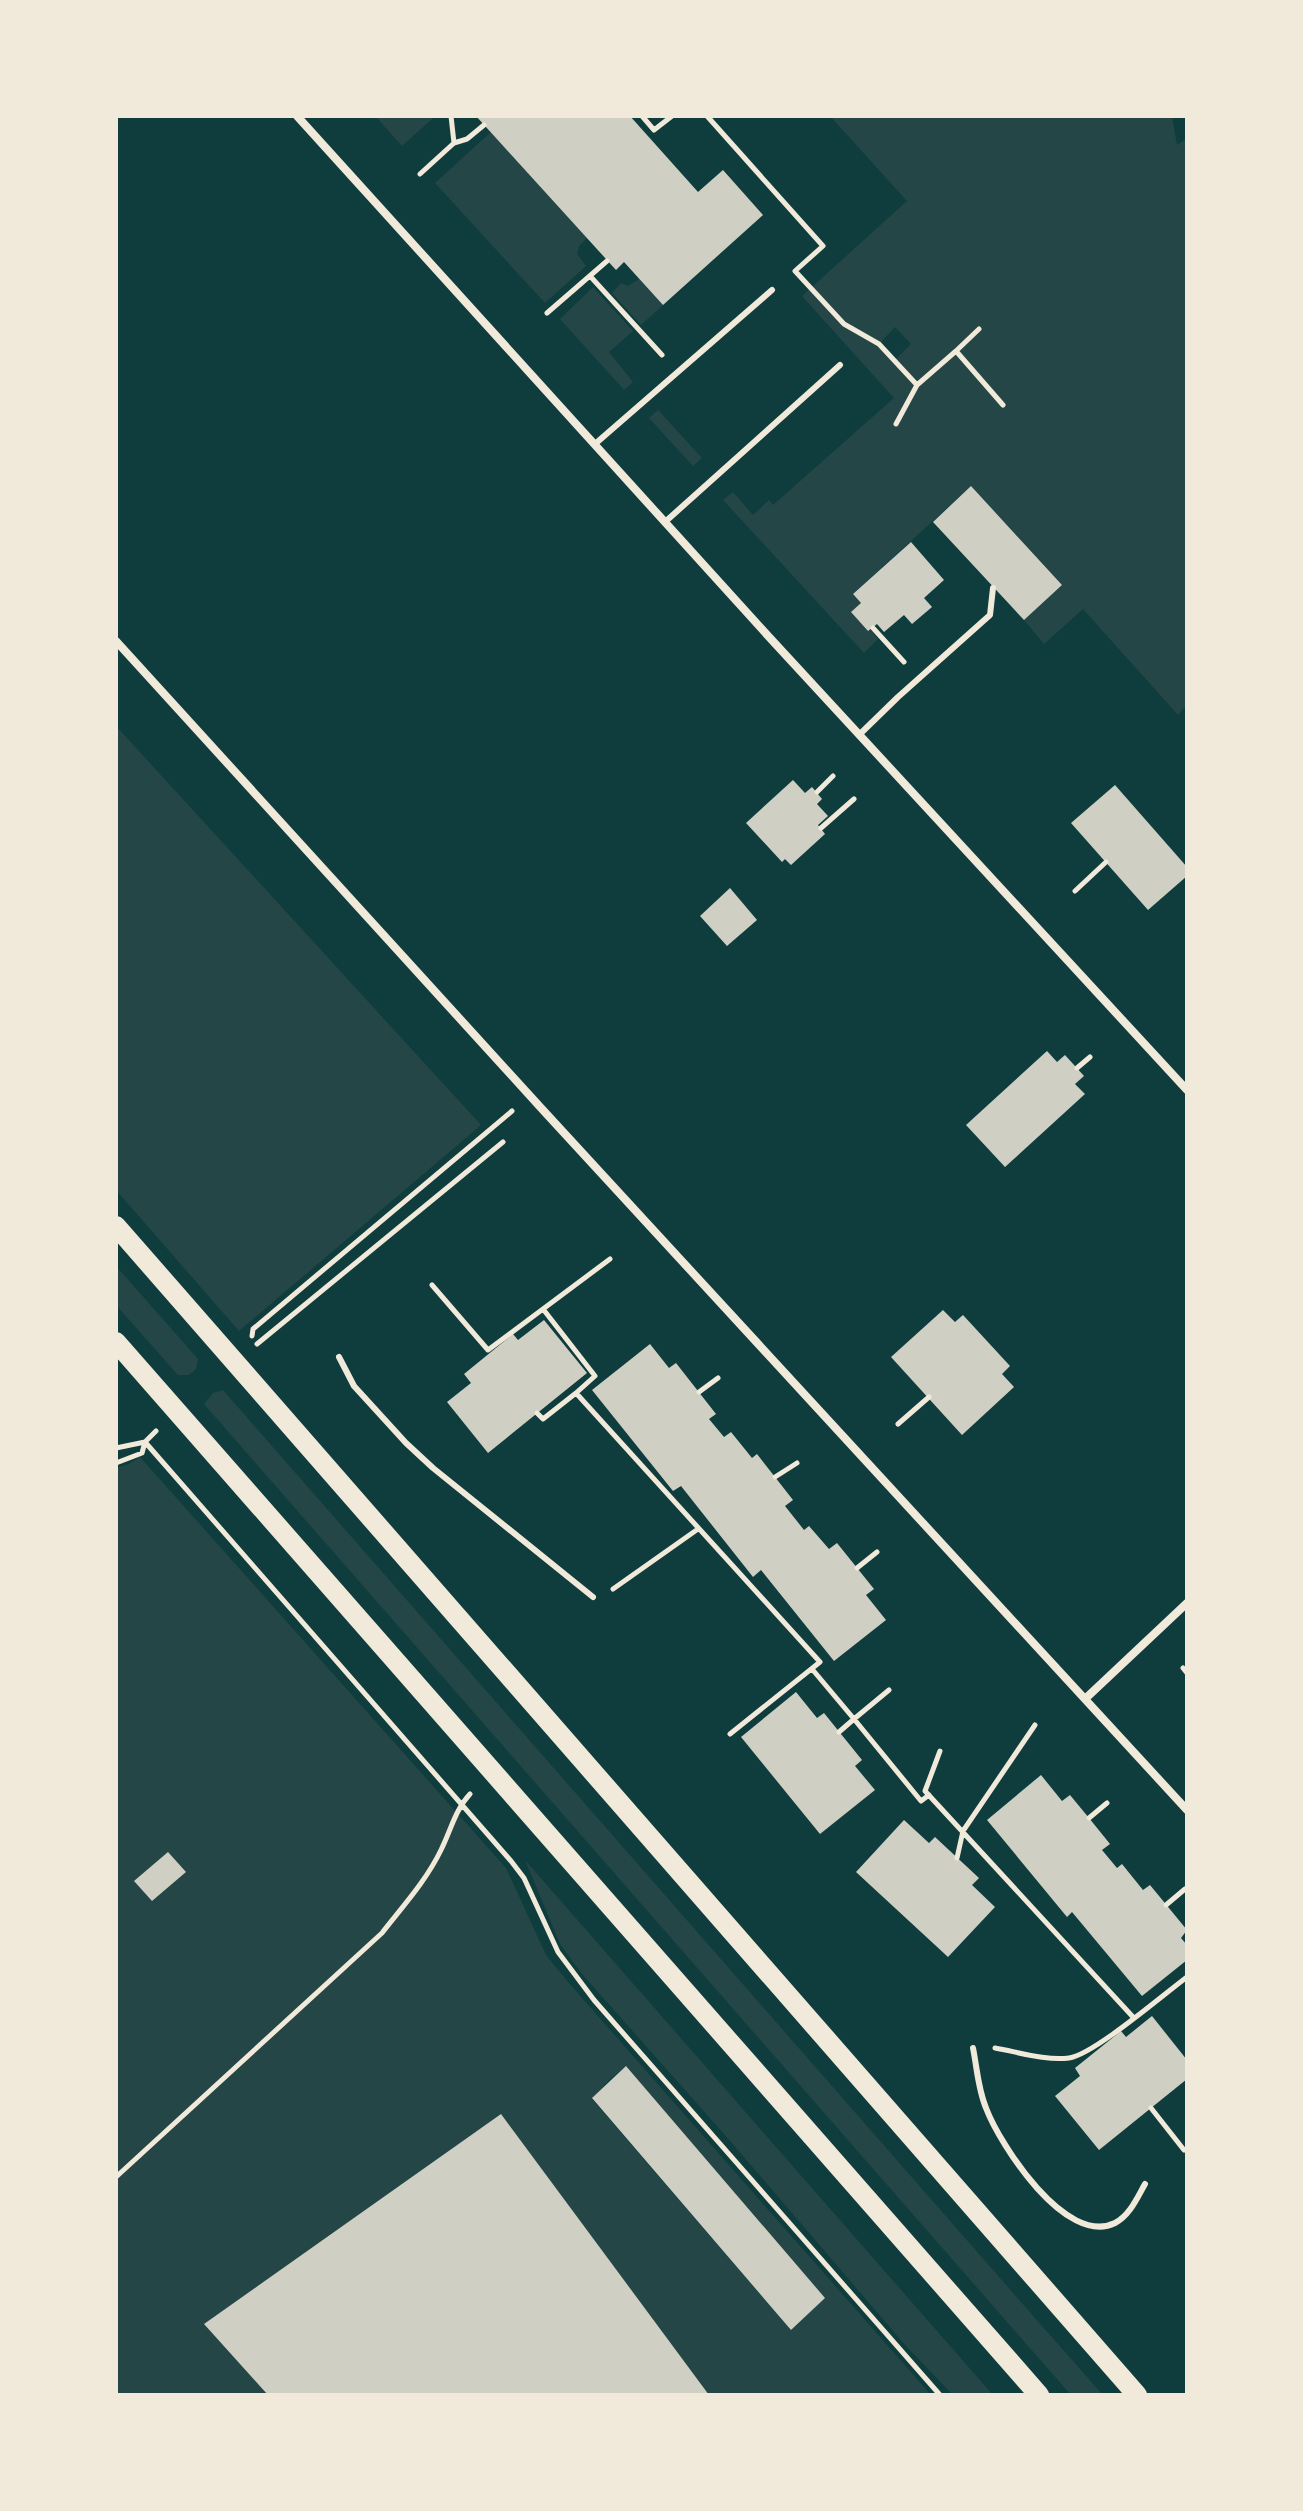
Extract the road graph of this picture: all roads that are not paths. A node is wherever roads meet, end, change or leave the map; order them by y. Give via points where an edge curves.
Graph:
1 (297, 116) edge
2 (772, 290) dead end
3 (840, 365) dead end
4 (595, 444) junction
5 (665, 522) junction
6 (993, 588) dead end
7 (116, 641) edge
8 (860, 734) junction
9 (1187, 1090) edge
10 (116, 1226) edge
11 (116, 1342) edge
12 (339, 1357) dead end
13 (593, 1597) road end
14 (1187, 1603) edge
15 (1085, 1699) junction
16 (1187, 1810) edge
17 (973, 2048) road end
18 (1145, 2184) dead end
19 (1039, 2395) edge
20 (1137, 2395) edge

1 - 4 street
2 - 4 lane
3 - 5 lane
4 - 5 street
5 - 8 street
6 - 8 lane via 990,615
7 - 15 street
8 - 9 street
10 - 20 main road
11 - 19 main road
12 - 13 lane via 354,1386 424,1460
14 - 15 street
15 - 16 street
17 - 18 lane via 986,2108 1000,2138 1052,2204 1084,2224 1111,2225 1130,2209

